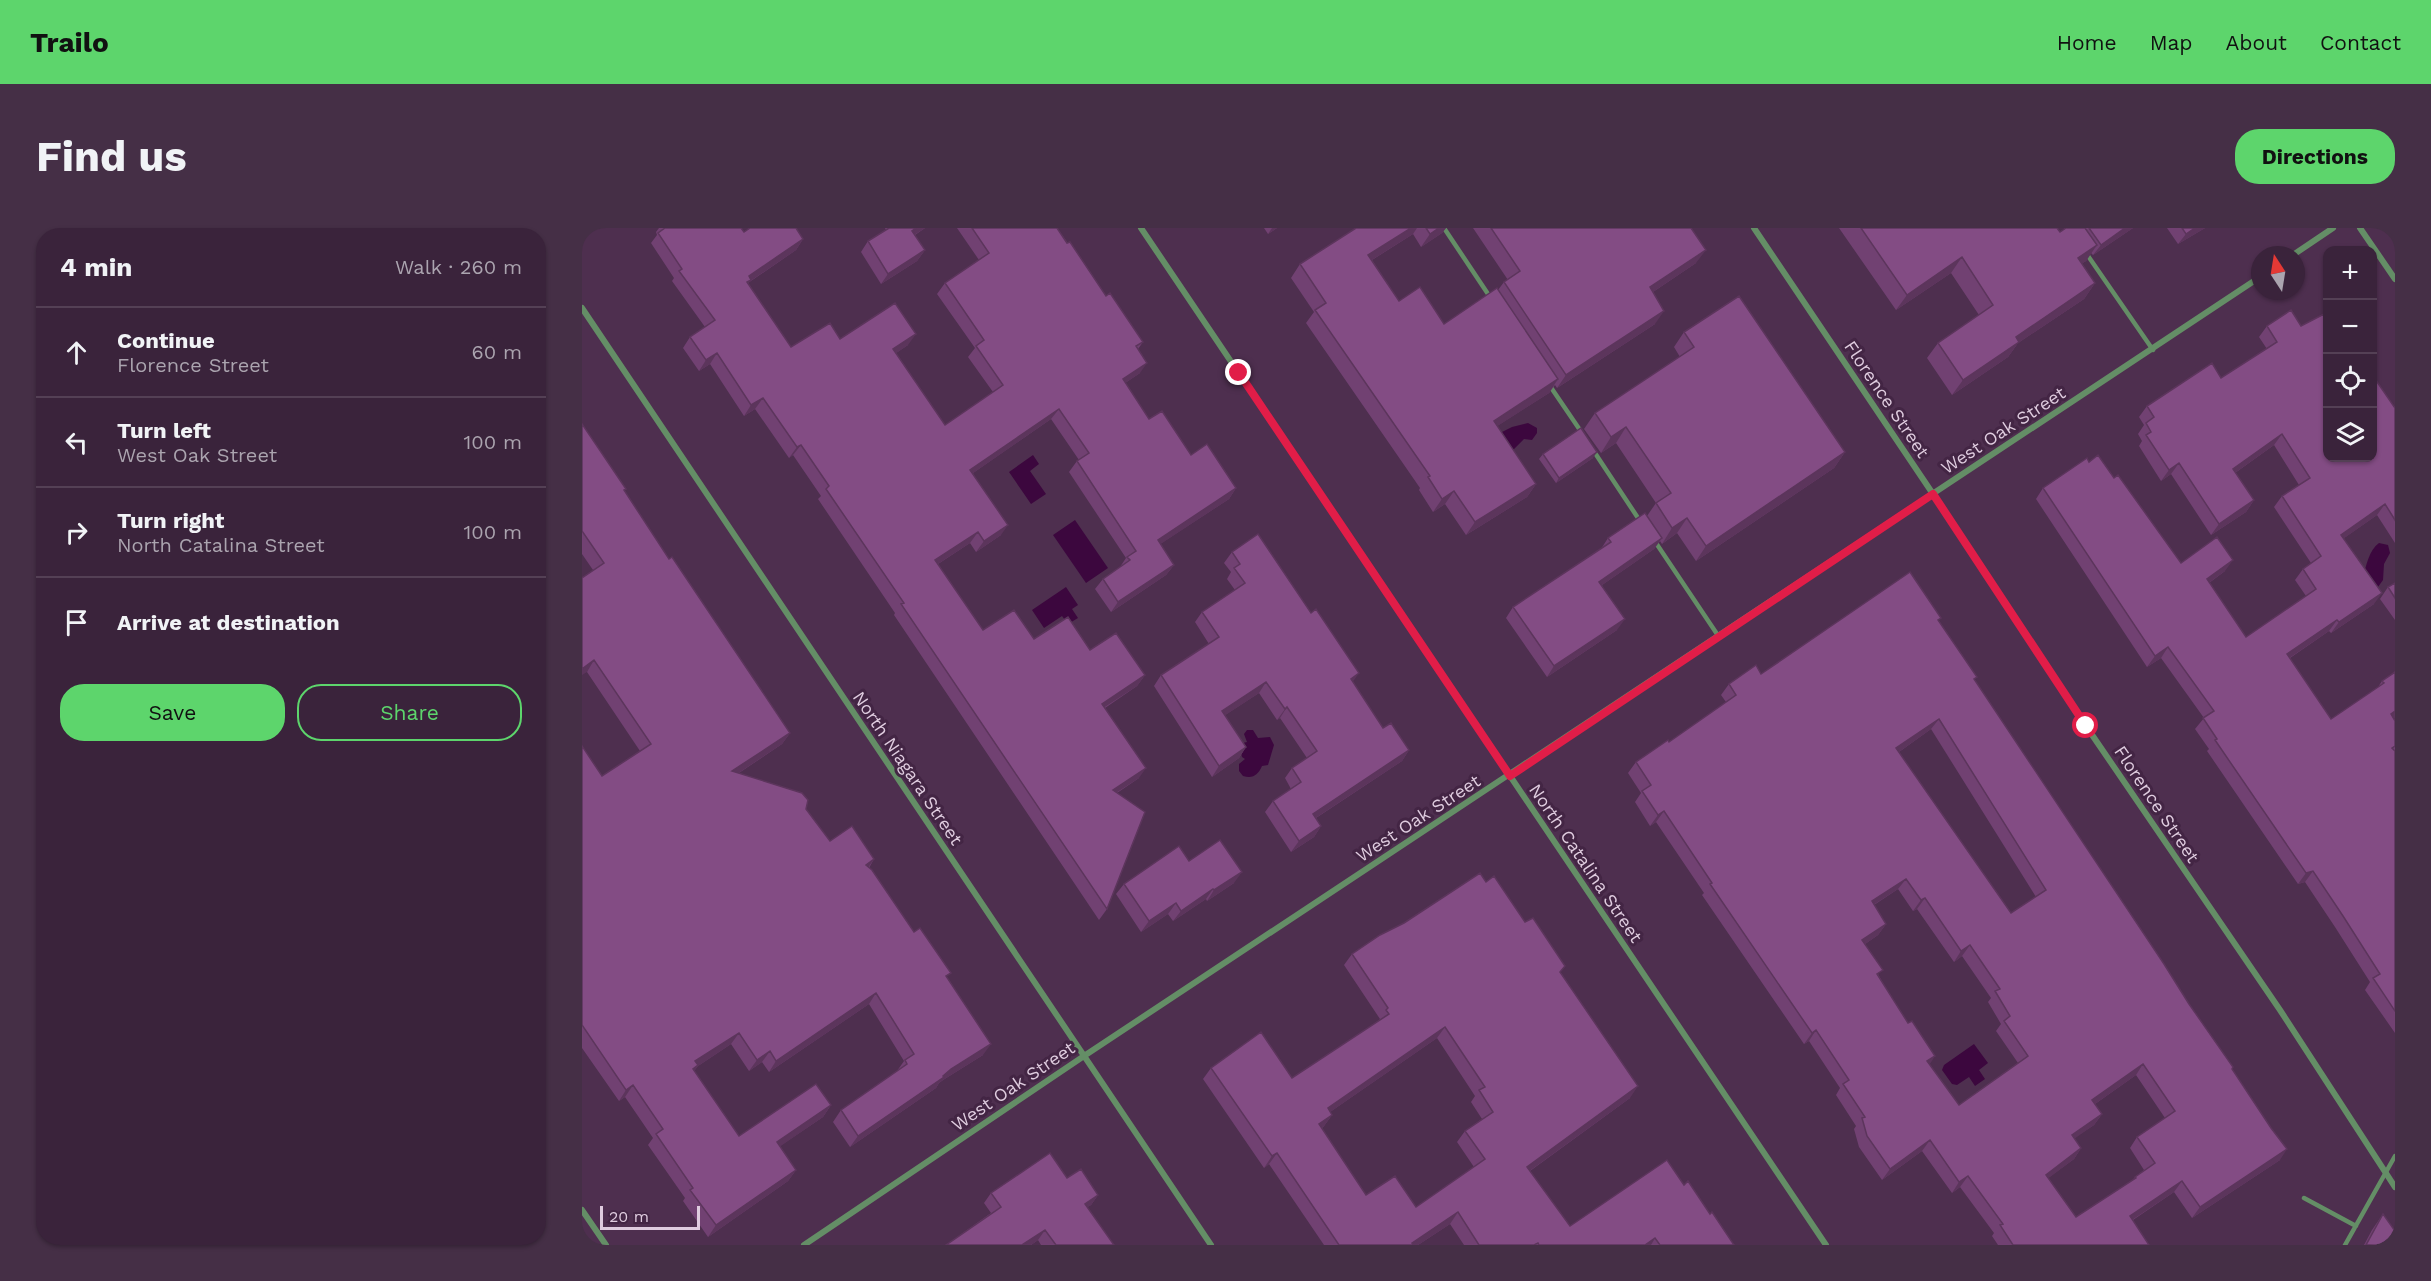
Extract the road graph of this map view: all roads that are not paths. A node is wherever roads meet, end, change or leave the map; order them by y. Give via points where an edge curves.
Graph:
1 (1141, 228) edge
2 (1444, 228) edge
3 (1754, 228) edge
4 (2333, 228) edge
5 (2360, 228) edge
6 (2082, 247) edge
7 (2305, 247) edge
8 (2395, 279) edge
9 (2251, 283) edge
10 (1496, 306) edge
11 (582, 308) edge
12 (2153, 350) junction
13 (1549, 384) edge
14 (1933, 494) junction
15 (1719, 637) junction
16 (1510, 776) junction
17 (1084, 1056) junction
18 (2395, 1156) edge
19 (2386, 1173) junction
20 (2395, 1187) edge
21 (2304, 1198) dead end
22 (582, 1210) edge
23 (2356, 1226) junction
24 (606, 1245) edge
25 (804, 1245) edge
26 (1211, 1245) edge
27 (1826, 1245) edge
28 (2345, 1245) edge

1 - 16 street, North Catalina Street
2 - 10 lane
3 - 14 street, Florence Street
4 - 7 street
5 - 8 street
6 - 12 lane
9 - 12 street, West Oak Street
11 - 17 street, North Niagara Street
12 - 14 street, West Oak Street
13 - 15 lane
14 - 15 street, West Oak Street
14 - 19 street, Florence Street
15 - 16 street, West Oak Street
16 - 17 street, West Oak Street
16 - 27 street, North Catalina Street
17 - 25 street, West Oak Street
17 - 26 street, North Niagara Street
18 - 19 lane
19 - 20 street, Florence Street
19 - 23 lane
21 - 23 lane
22 - 24 street
23 - 28 lane

